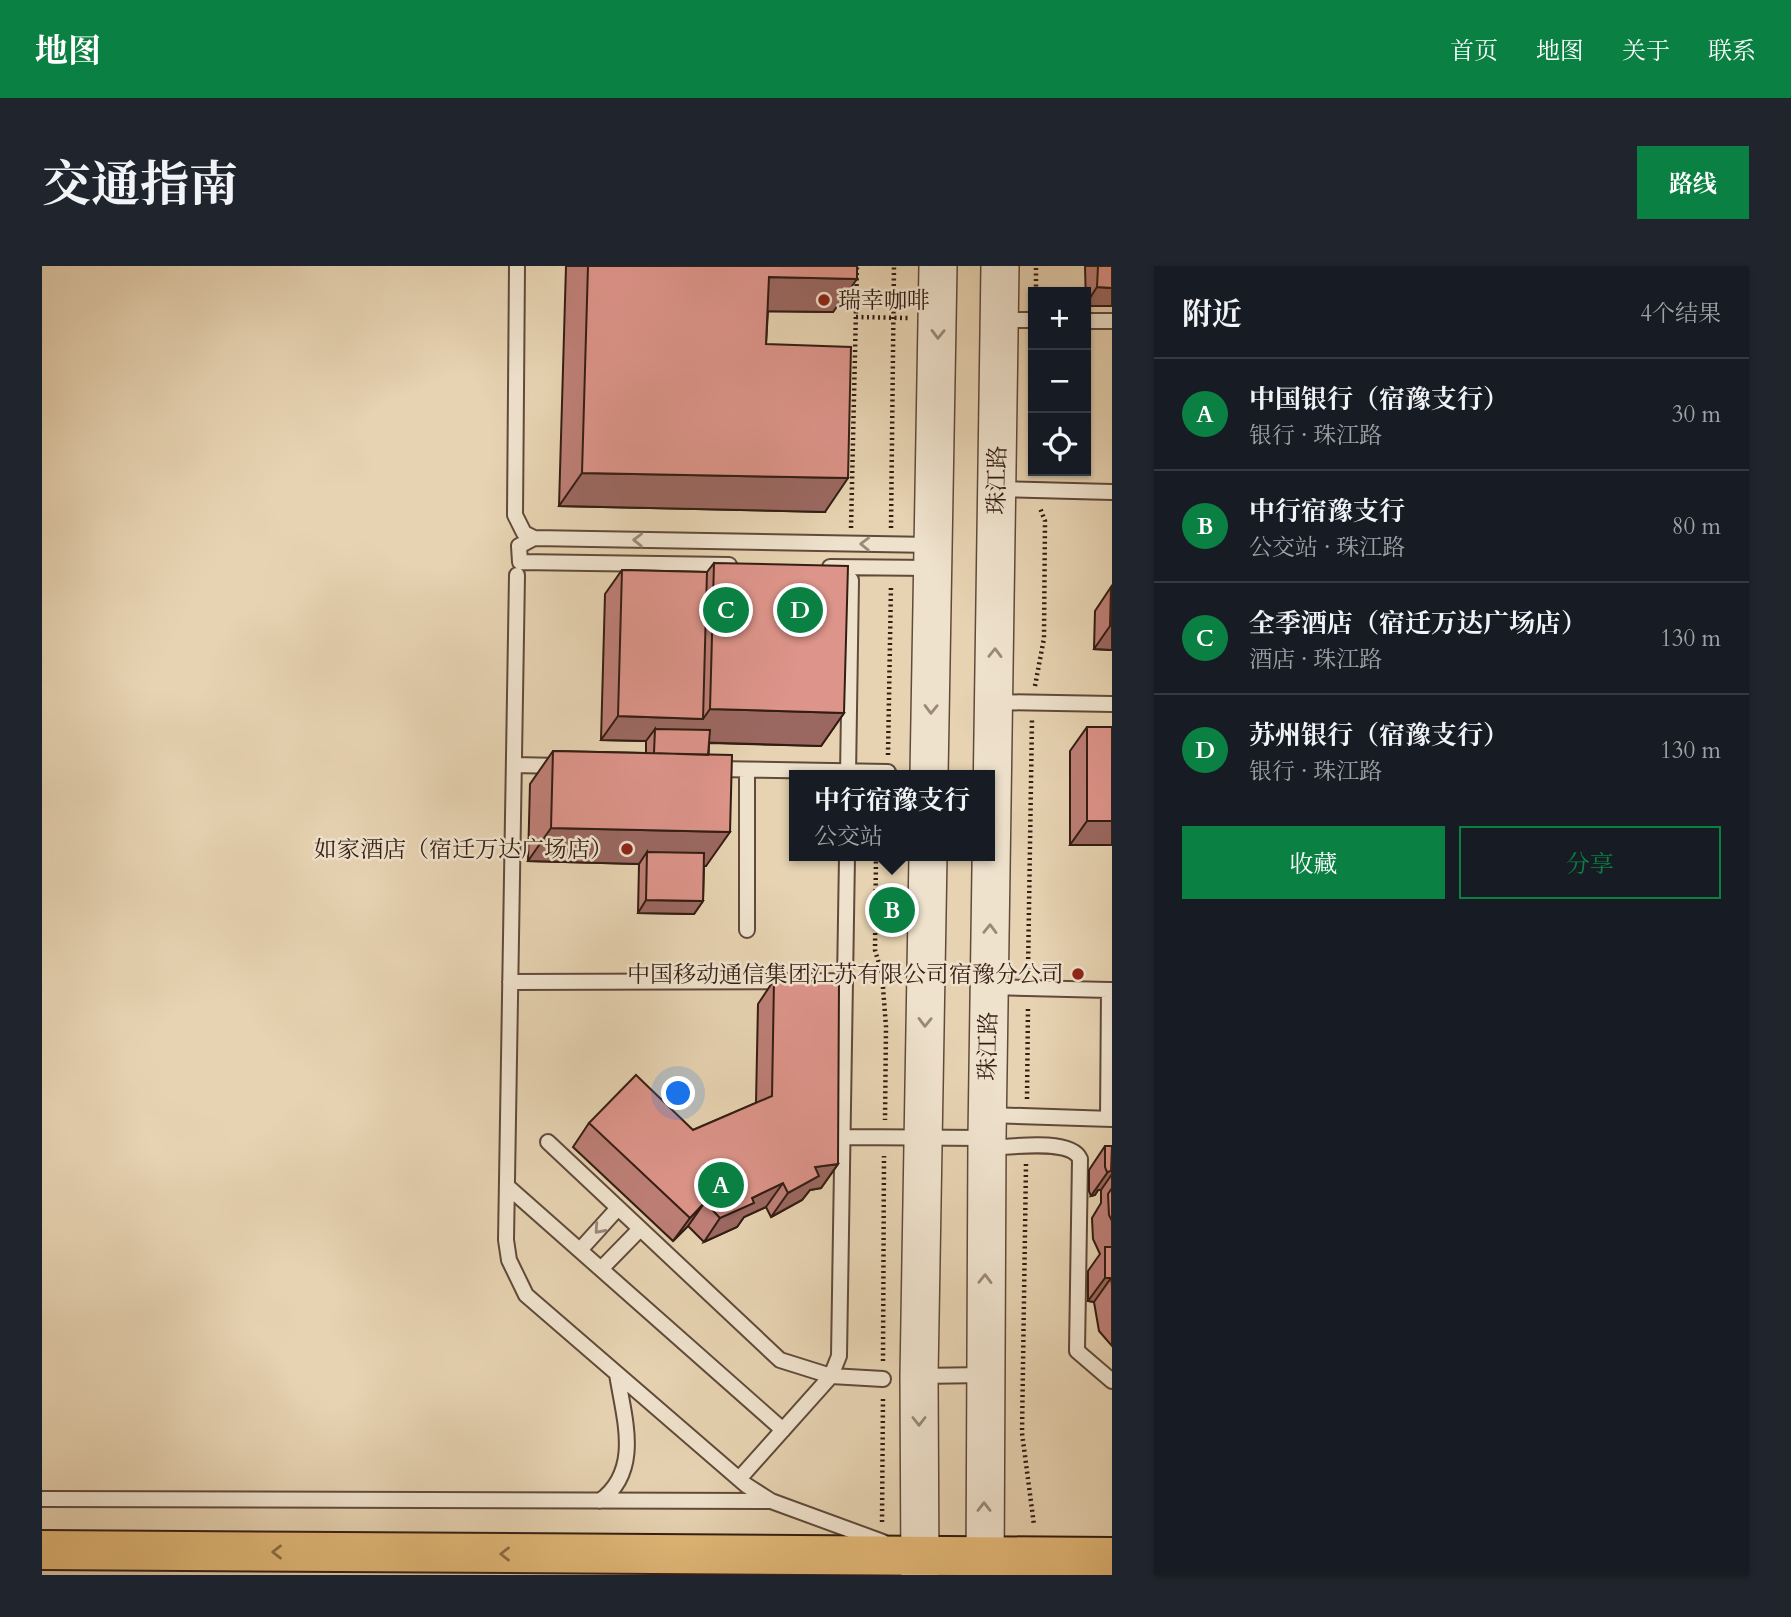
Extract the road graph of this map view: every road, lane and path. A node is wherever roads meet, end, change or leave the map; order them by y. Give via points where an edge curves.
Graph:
1 (517, 266) edge
2 (858, 266) edge
3 (894, 266) edge
4 (938, 266) edge
5 (1000, 266) edge
6 (1036, 266) edge
7 (1036, 287) edge
8 (1016, 320) edge
9 (1091, 321) edge
10 (1112, 321) edge
11 (998, 489) junction
12 (1034, 490) junction
13 (1112, 492) edge
14 (534, 538) junction
15 (851, 543) junction
16 (891, 544) junction
17 (933, 556) junction
18 (740, 566) edge
19 (808, 566) edge
20 (891, 568) junction
21 (517, 575) dead end
22 (851, 580) edge
23 (994, 702) junction
24 (1032, 702) junction
25 (1112, 704) edge
26 (514, 765) junction
27 (578, 766) edge
28 (703, 769) edge
29 (747, 770) junction
30 (848, 770) edge
31 (888, 770) edge
32 (929, 770) edge
33 (993, 770) edge
34 (789, 771) edge
35 (847, 861) edge
36 (877, 861) edge
37 (928, 861) edge
38 (991, 861) edge
39 (747, 930) dead end
40 (845, 981) junction
41 (510, 982) junction
42 (989, 987) junction
43 (1028, 988) junction
44 (1110, 990) edge
45 (1026, 1116) junction
46 (1110, 1119) edge
47 (987, 1134) junction
48 (844, 1137) junction
49 (885, 1137) junction
50 (923, 1138) junction
51 (548, 1142) dead end
52 (1026, 1147) junction
53 (507, 1186) junction
54 (618, 1208) junction
55 (640, 1228) junction
56 (580, 1250) junction
57 (601, 1269) junction
58 (617, 1374) junction
59 (984, 1375) junction
60 (831, 1376) junction
61 (919, 1376) junction
62 (883, 1378) junction
63 (1112, 1381) edge
64 (783, 1430) junction
65 (739, 1479) junction
66 (42, 1499) edge
67 (600, 1501) junction
68 (771, 1501) junction
69 (882, 1542) junction
70 (42, 1550) edge
71 (1037, 1556) junction
72 (1112, 1557) edge
73 (985, 1565) edge
74 (920, 1566) edge

1 - 14 lane via 515,515 524,533
2 - 15 path
3 - 16 path
4 -> 17 street
5 - 8 street, 珠江路
6 - 7 path
8 - 11 street, 珠江路
9 - 10 lane
11 - 12 lane
23 -> 11 street, 珠江路
12 - 13 lane
12 - 24 path via 1045,521 1044,625
15 -> 14 lane
14 - 18 lane via 519,546 520,562
16 -> 15 lane
16 - 17 lane
17 - 20 lane
17 -> 32 street
19 - 20 lane
20 - 31 path
21 - 26 lane
22 - 30 lane
23 - 24 lane
33 -> 23 street, 珠江路
24 - 25 lane
24 - 43 path
26 - 27 lane
26 - 41 lane
28 - 29 lane
29 - 34 lane
29 - 39 lane
35 - 40 lane
36 - 49 path via 875,950 886,1027
37 -> 50 street
42 -> 38 street, 珠江路
40 - 41 lane
40 - 48 lane
41 - 53 lane
42 - 43 lane
42 - 47 street, 珠江路
43 - 44 lane
43 - 45 path
44 - 46 lane
45 - 46 lane
45 - 47 lane
47 - 50 lane
47 - 52 lane
59 -> 47 street, 珠江路
48 - 49 lane
48 - 60 lane via 839,1356
49 - 50 lane
49 - 62 path
50 - 61 street
51 - 54 lane
52 - 63 lane via 1068,1147 1085,1165 1077,1350
52 - 71 path via 1022,1433
53 - 56 lane
53 - 58 lane via 506,1240 517,1280 526,1295
54 - 55 lane
54 -> 56 lane
55 - 57 lane
55 - 60 lane via 780,1360
56 - 57 lane
57 - 64 lane
58 - 65 lane
58 - 67 lane via 626,1459 622,1479
59 - 61 lane
73 -> 59 street, 珠江路
60 - 62 lane
60 - 64 lane
61 -> 74 street
62 - 69 path
64 - 65 lane
65 - 68 lane
66 - 67 lane
67 - 68 lane
68 - 69 lane
69 - 74 lane
74 -> 70 main road
71 - 72 main road
71 - 73 main road
73 - 74 main road

